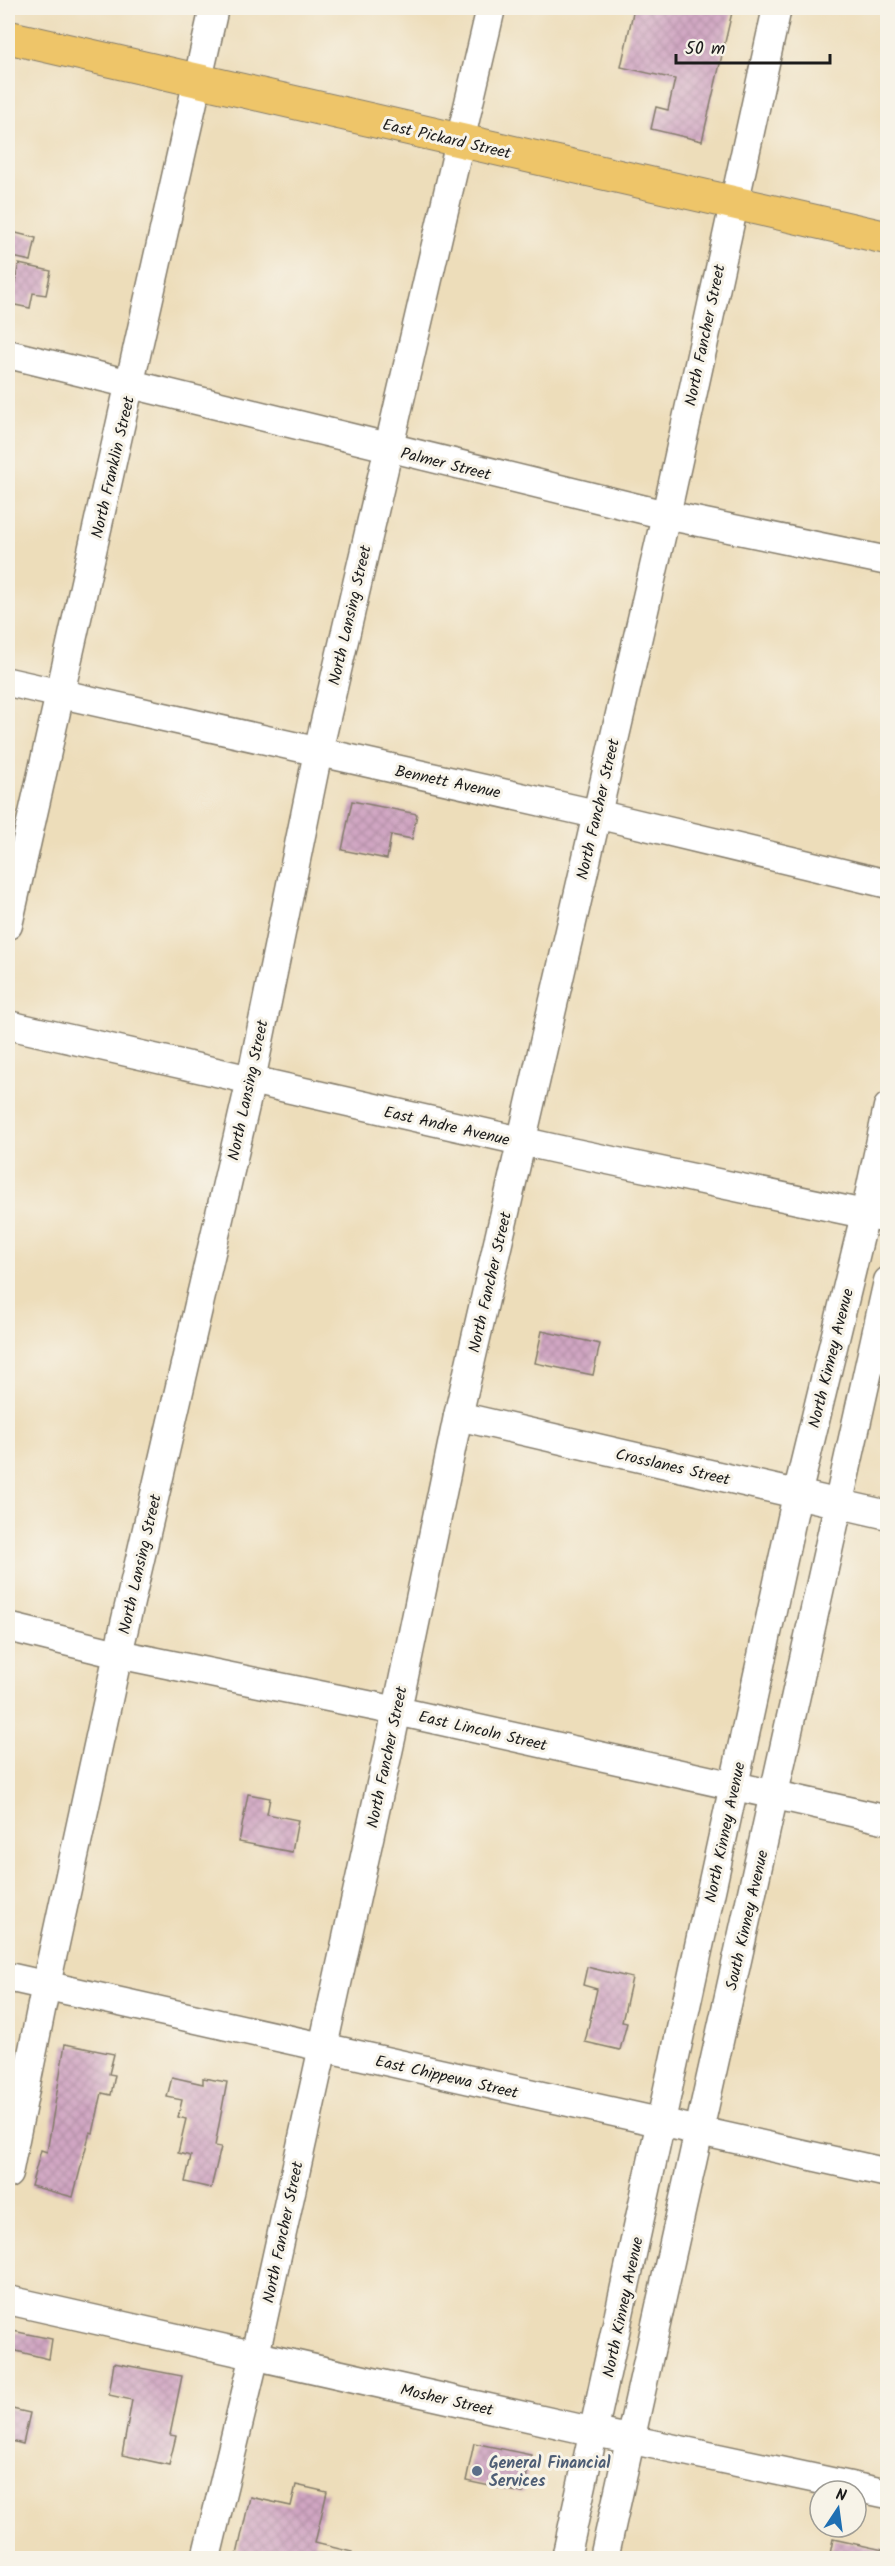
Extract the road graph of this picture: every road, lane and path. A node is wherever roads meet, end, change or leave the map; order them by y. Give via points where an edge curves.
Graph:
1 (214, 8) edge
2 (491, 8) edge
3 (777, 8) edge
4 (8, 37) edge
5 (197, 81) junction
6 (461, 141) junction
7 (732, 203) junction
8 (888, 238) edge
9 (8, 354) edge
10 (130, 383) junction
11 (388, 448) junction
12 (666, 515) junction
13 (888, 561) edge
14 (8, 682) edge
15 (60, 695) junction
16 (318, 752) junction
17 (596, 814) junction
18 (888, 884) edge
19 (8, 926) edge
20 (8, 1025) edge
21 (251, 1080) junction
22 (888, 1107) edge
23 (522, 1142) junction
24 (876, 1217) edge
25 (888, 1281) edge
26 (458, 1416) junction
27 (797, 1494) junction
28 (838, 1504) junction
29 (888, 1515) edge
30 (8, 1627) edge
31 (118, 1654) junction
32 (397, 1711) junction
33 (734, 1786) junction
34 (773, 1795) junction
35 (888, 1820) edge
36 (8, 1977) edge
37 (46, 1985) junction
38 (322, 2048) junction
39 (662, 2123) junction
40 (699, 2132) junction
41 (888, 2173) edge
42 (8, 2174) edge
43 (8, 2300) edge
44 (255, 2355) junction
45 (595, 2432) junction
46 (630, 2439) junction
47 (888, 2494) edge
48 (206, 2559) edge
49 (566, 2559) edge
50 (604, 2559) edge

1 - 5 street, North Franklin Street
2 - 6 street, North Lansing Street
3 - 7 street, North Fancher Street
4 - 5 main road, East Pickard Street
5 - 6 main road, East Pickard Street
5 - 10 street, North Franklin Street
6 - 7 main road, East Pickard Street
6 - 11 street, North Lansing Street
7 - 8 main road, East Pickard Street
7 - 12 street, North Fancher Street
9 - 10 street, Palmer Street
10 - 11 street, Palmer Street
10 - 15 street, North Franklin Street
11 - 12 street, Palmer Street
11 - 16 street, North Lansing Street
12 - 13 street, Palmer Street
12 - 17 street, North Fancher Street
14 - 15 street, Bennett Avenue
15 - 16 street, Bennett Avenue
15 - 19 street, North Franklin Street
16 - 17 street, Bennett Avenue
16 - 21 street, North Lansing Street
17 - 18 street, Bennett Avenue
17 - 23 street, North Fancher Street
20 - 21 street, East Andre Avenue
21 - 23 street, East Andre Avenue
21 - 31 street, North Lansing Street
22 - 24 street, North Kinney Avenue
23 - 24 street, East Andre Avenue
23 - 26 street, North Fancher Street
24 - 27 street, North Kinney Avenue
25 - 28 street, South Kinney Avenue
26 - 27 street, Crosslanes Street
26 - 32 street, North Fancher Street
27 - 28 street, Crosslanes Street
27 - 33 street, North Kinney Avenue
28 - 29 street, Crosslanes Street
28 - 34 street, South Kinney Avenue
30 - 31 street, East Lincoln Street
31 - 32 street, East Lincoln Street
31 - 37 street, North Lansing Street
32 - 33 street, East Lincoln Street
32 - 38 street, North Fancher Street
33 - 34 street, East Lincoln Street
33 - 39 street, North Kinney Avenue
34 - 35 street, East Lincoln Street
34 - 40 street, South Kinney Avenue
36 - 37 street, East Chippewa Street
37 - 38 street, East Chippewa Street
37 - 42 street, North Lansing Street
38 - 39 street, East Chippewa Street
38 - 44 street, North Fancher Street
39 - 40 street, East Chippewa Street
39 - 45 street, North Kinney Avenue
40 - 41 street, East Chippewa Street
40 - 46 street, South Kinney Avenue
43 - 44 street, Mosher Street
44 - 45 street, Mosher Street
44 - 48 street, North Fancher Street
45 - 46 street, Mosher Street
45 - 49 street, North Kinney Avenue
46 - 47 street, Mosher Street
46 - 50 street, South Kinney Avenue

